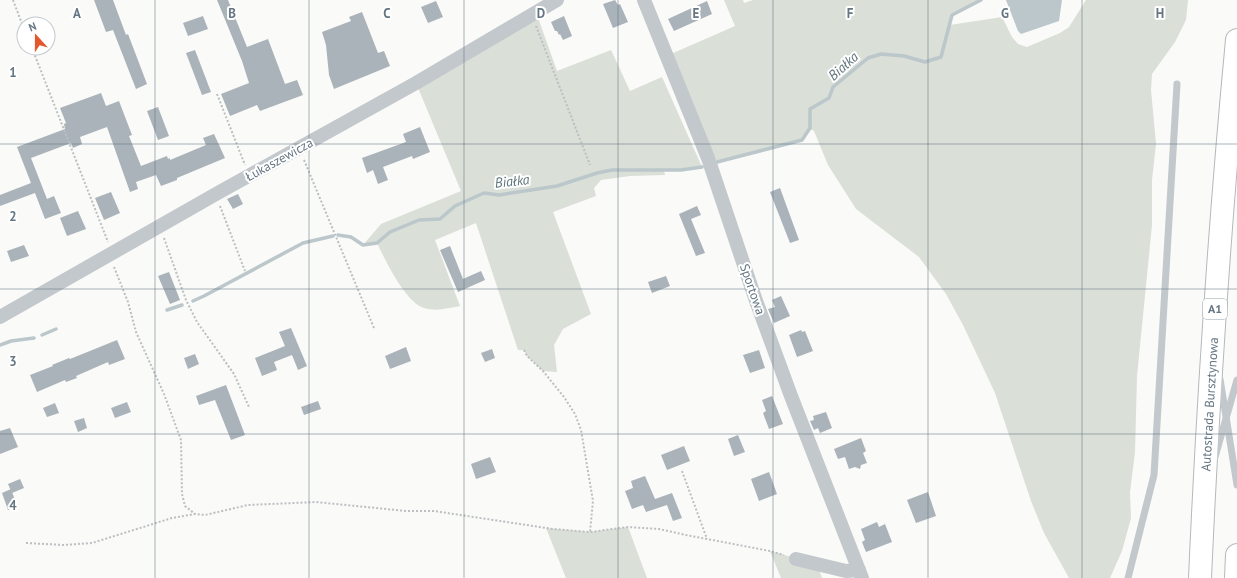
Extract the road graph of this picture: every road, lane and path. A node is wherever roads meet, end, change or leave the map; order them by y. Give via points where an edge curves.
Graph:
1 (13, 0) edge
2 (557, 0) edge
3 (644, 0) edge
4 (19, 16) edge
5 (530, 16) junction
6 (1237, 40) edge
7 (35, 56) edge
8 (1176, 84) dead end
9 (217, 94) dead end
10 (298, 148) junction
11 (590, 165) dead end
12 (249, 175) junction
13 (216, 194) junction
14 (160, 226) junction
15 (111, 254) junction
16 (245, 271) dead end
17 (0, 318) edge
18 (374, 328) dead end
19 (1213, 336) junction
20 (524, 350) dead end
21 (1237, 380) edge
22 (249, 407) dead end
23 (1226, 418) junction
24 (682, 471) dead end
25 (1237, 485) edge
26 (1204, 498) junction
27 (195, 514) junction
28 (590, 532) junction
29 (707, 539) junction
30 (26, 543) dead end
31 (1237, 555) edge
32 (796, 559) joint
33 (860, 574) edge
34 (1128, 578) edge
35 (1200, 578) edge
36 (1236, 578) edge

1 - 4 path
2 - 5 street, Łukaszewicza
3 - 33 street, Sportowa via 708,158 791,396
5 - 10 street, Łukaszewicza
5 - 11 path
6 - 19 highway, Autostrada Bursztynowa / A1
7 - 15 path
8 - 34 lane via 1154,475
9 - 12 path
10 - 12 street, Łukaszewicza
10 - 18 path
12 - 13 street, Łukaszewicza
13 - 14 street, Łukaszewicza
13 - 16 path
14 - 15 street, Łukaszewicza
14 - 22 path via 186,300 197,322 234,374
15 - 17 street, Łukaszewicza
15 - 27 path via 136,332 181,440 182,494 185,506
19 - 23 lane
19 - 26 highway, Autostrada Bursztynowa / A1
20 - 28 path via 564,397 581,430 593,500
21 - 23 lane
23 - 25 lane
23 - 26 lane
24 - 29 path
26 - 35 highway, Autostrada Bursztynowa / A1
27 - 28 path via 205,515 248,505 316,502 406,511 434,511
27 - 30 path via 172,518 92,543
28 - 29 path via 628,527 659,529
29 - 32 path via 770,550
31 - 36 highway
32 - 33 street

